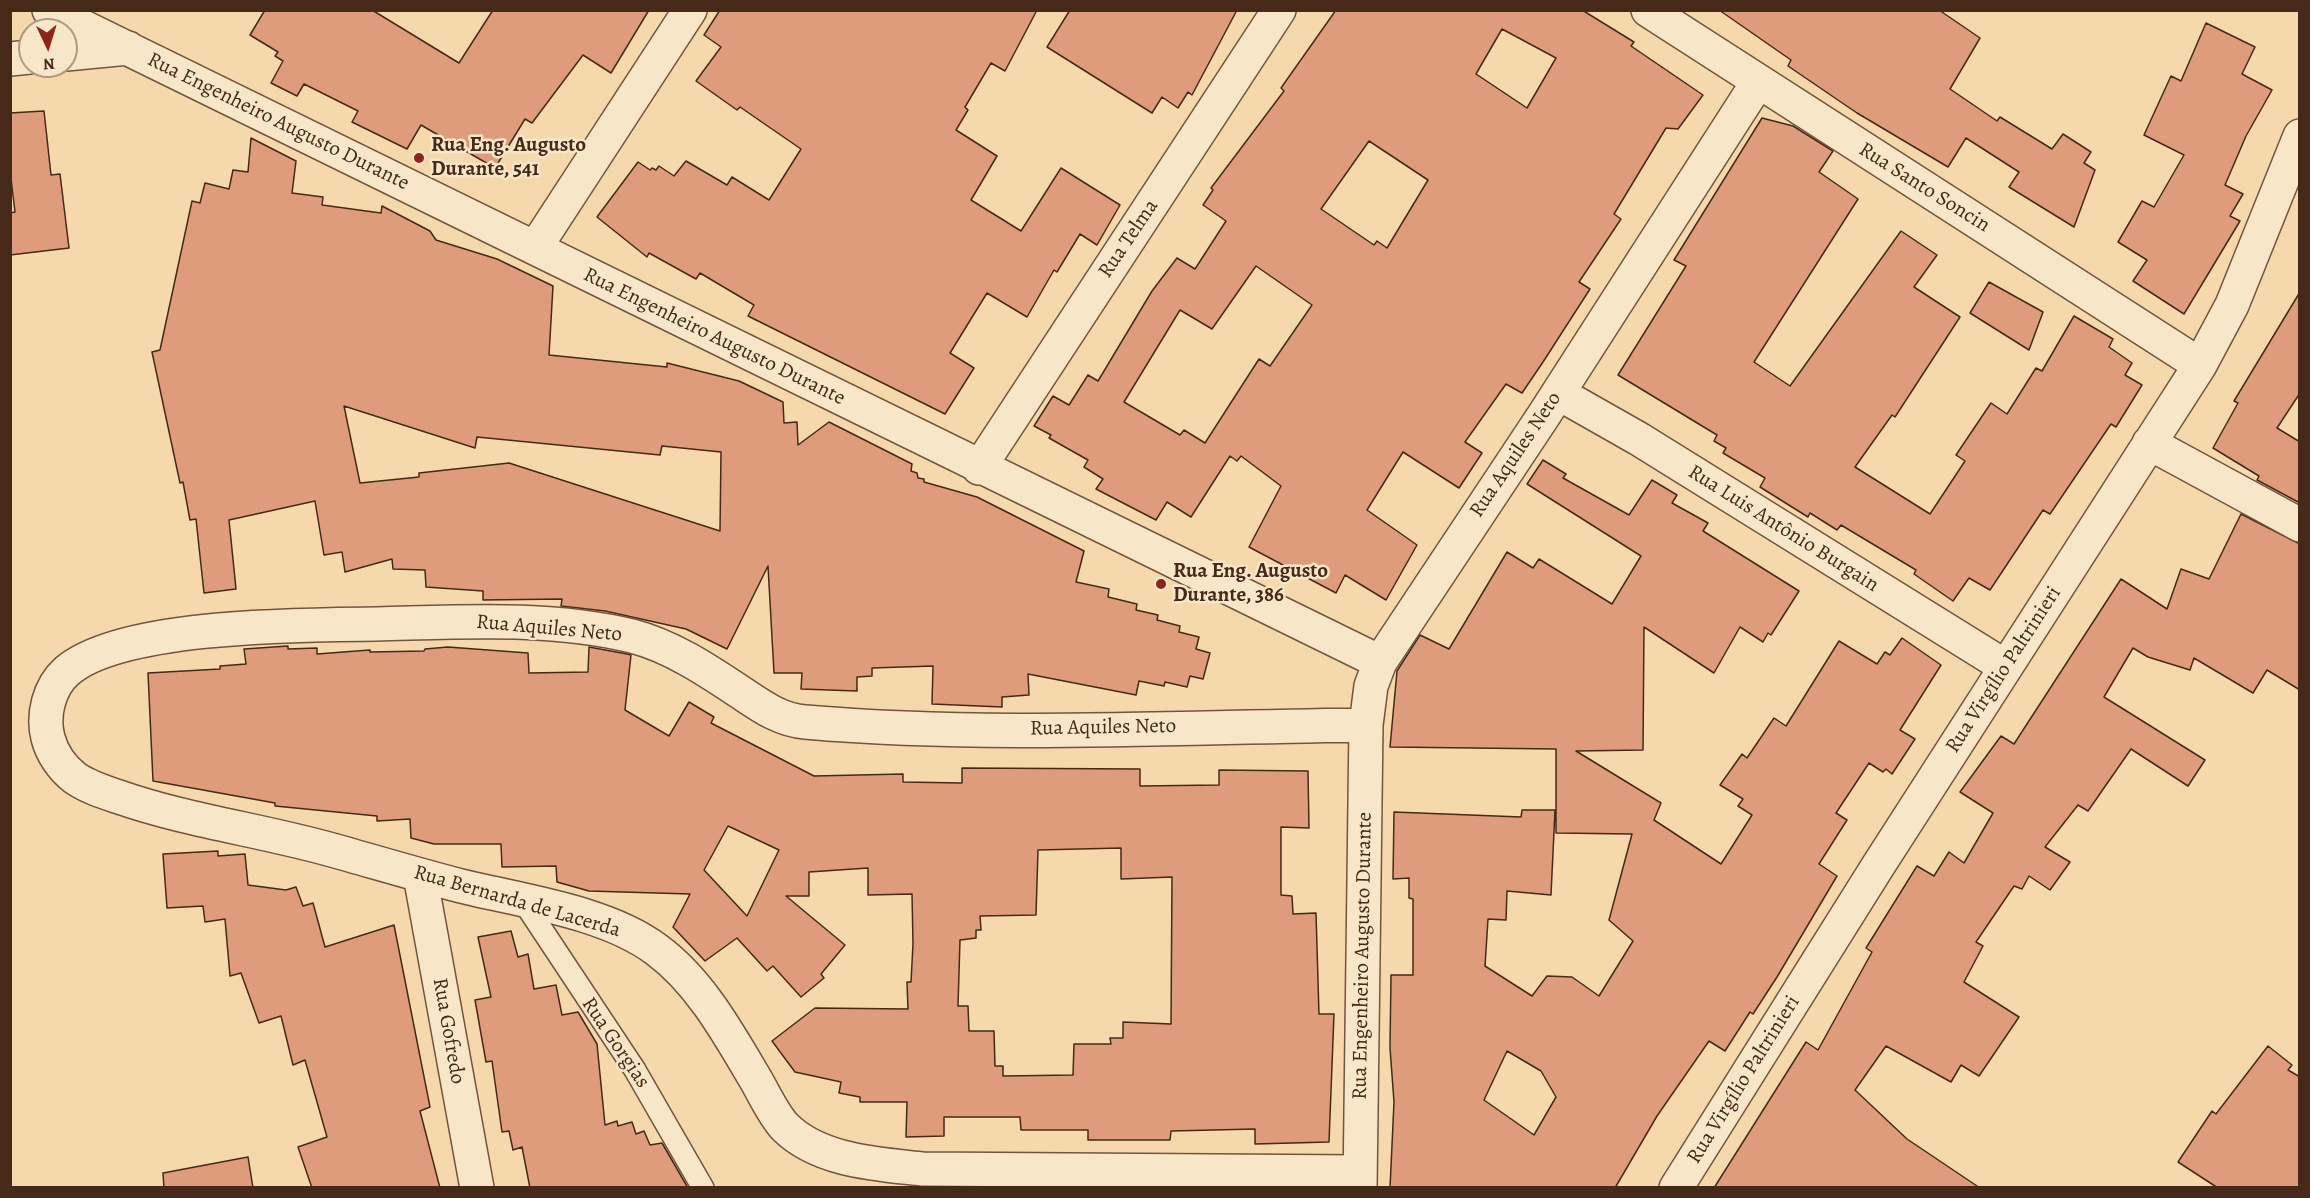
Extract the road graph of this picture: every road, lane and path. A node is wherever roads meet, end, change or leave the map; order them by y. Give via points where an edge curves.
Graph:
1 (49, 10) edge
2 (690, 10) edge
3 (1279, 10) edge
4 (1648, 10) edge
5 (128, 48) junction
6 (78, 53) edge
7 (1758, 82) junction
8 (2300, 136) edge
9 (535, 248) junction
10 (2200, 365) junction
11 (1558, 393) junction
12 (2149, 443) junction
13 (979, 468) junction
14 (2300, 525) edge
15 (107, 651) joint
16 (1380, 662) junction
17 (2006, 667) junction
18 (1366, 725) junction
19 (420, 875) junction
20 (523, 901) junction
21 (1360, 1180) edge
22 (477, 1188) edge
23 (703, 1188) edge
24 (1676, 1188) edge

1 - 5 street, Rua Engenheiro Augusto Durante
2 - 9 street
3 - 13 street, Rua Telma
4 - 7 street, Rua Santo Soncin
5 - 6 street
5 - 9 street, Rua Engenheiro Augusto Durante
7 - 10 street, Rua Santo Soncin
7 - 11 street, Rua Aquiles Neto
8 - 10 street, Rua Virgílio Paltrinieri via 2232,305
9 - 13 street, Rua Engenheiro Augusto Durante
10 - 12 street, Rua Virgílio Paltrinieri
11 - 16 street, Rua Aquiles Neto
11 - 17 street, Rua Luis Antônio Burgain via 1639,439
12 - 14 street
12 - 17 street, Rua Virgílio Paltrinieri
13 - 16 street, Rua Engenheiro Augusto Durante
15 - 18 street, Rua Aquiles Neto via 238,629 536,624 639,638 691,662 765,709 796,722 956,730
15 - 19 street, Rua Bernarda de Lacerda via 63,674 46,712 49,743 77,780 163,812 283,837
16 - 18 street, Rua Aquiles Neto via 1371,686
17 - 24 street, Rua Virgílio Paltrinieri
18 - 21 street, Rua Engenheiro Augusto Durante
19 - 20 street, Rua Bernarda de Lacerda
19 - 22 street, Rua Gofredo
20 - 21 street, Rua Bernarda de Lacerda via 609,925 656,948 678,968 723,1023 784,1126 816,1148 869,1163 922,1169
20 - 23 lane, Rua Gorgias via 635,1070

